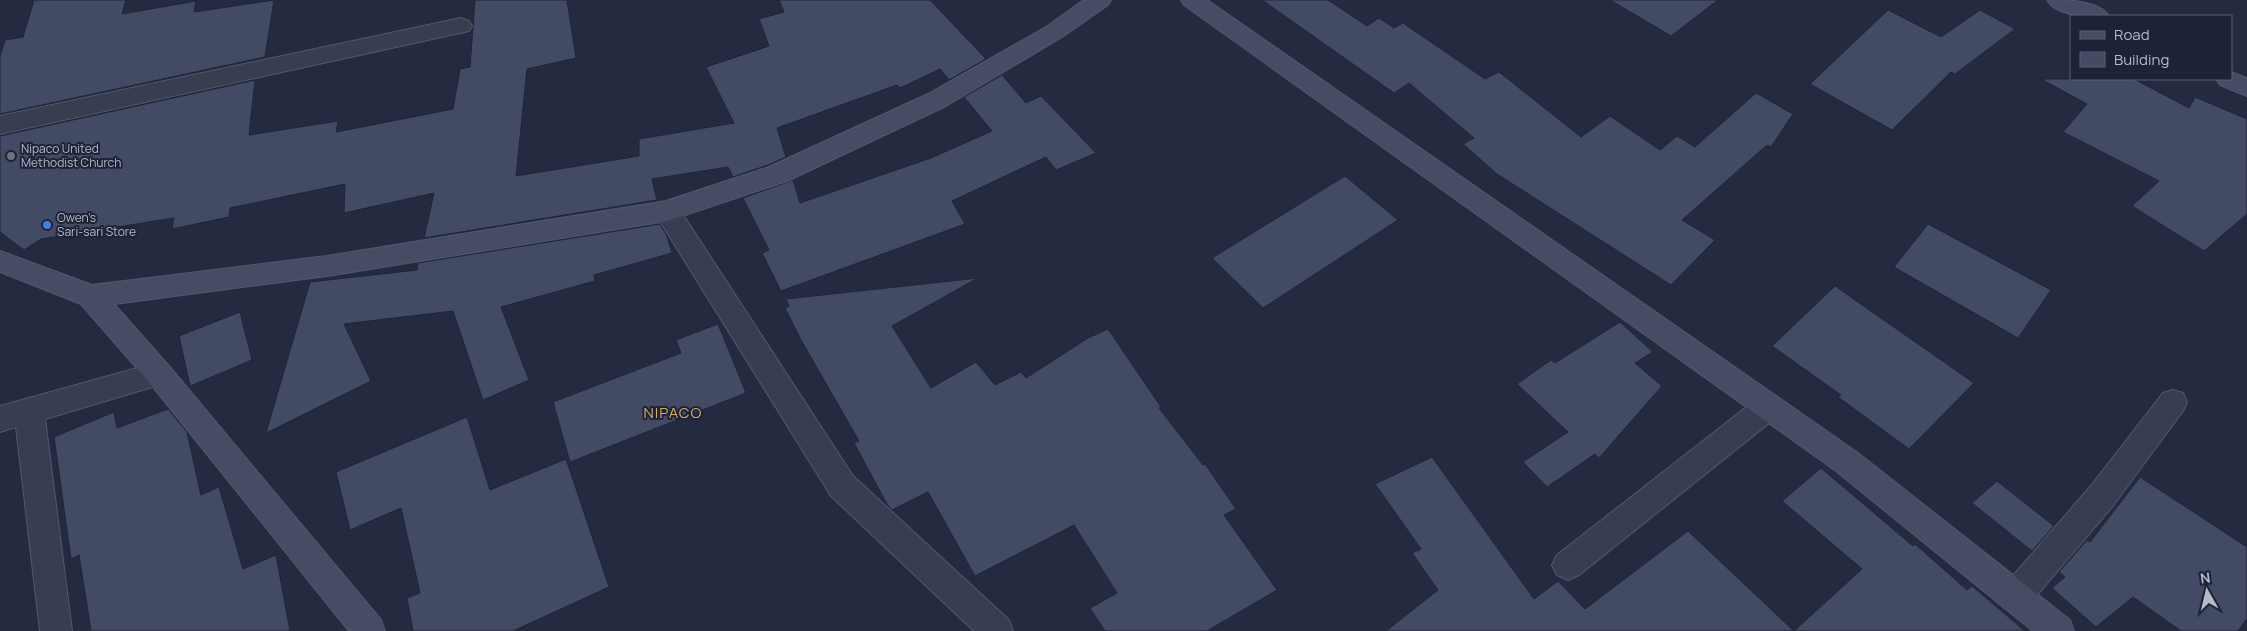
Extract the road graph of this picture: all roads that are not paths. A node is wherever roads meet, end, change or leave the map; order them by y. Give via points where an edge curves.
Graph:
1 (1100, 0) edge
2 (1192, 0) edge
3 (2058, 0) edge
4 (2096, 15) edge
5 (461, 26) dead end
6 (2230, 80) edge
7 (2247, 88) edge
8 (0, 125) edge
9 (666, 211) junction
10 (0, 261) edge
11 (90, 296) junction
12 (159, 374) junction
13 (2173, 402) dead end
14 (1768, 407) junction
15 (29, 411) junction
16 (0, 419) edge
17 (1568, 565) dead end
18 (2015, 597) junction
19 (56, 631) edge
20 (369, 631) edge
21 (997, 631) edge
22 (2058, 631) edge

1 - 9 street via 1054,32 937,100 778,174
2 - 14 street
3 - 4 street
5 - 8 street
6 - 7 street
9 - 11 street via 327,266
9 - 21 street via 842,486
10 - 11 street
11 - 12 street
12 - 15 street
12 - 20 street
13 - 18 street via 2101,497
14 - 17 street
14 - 18 street via 1847,462
15 - 16 street
15 - 19 street
18 - 22 street

